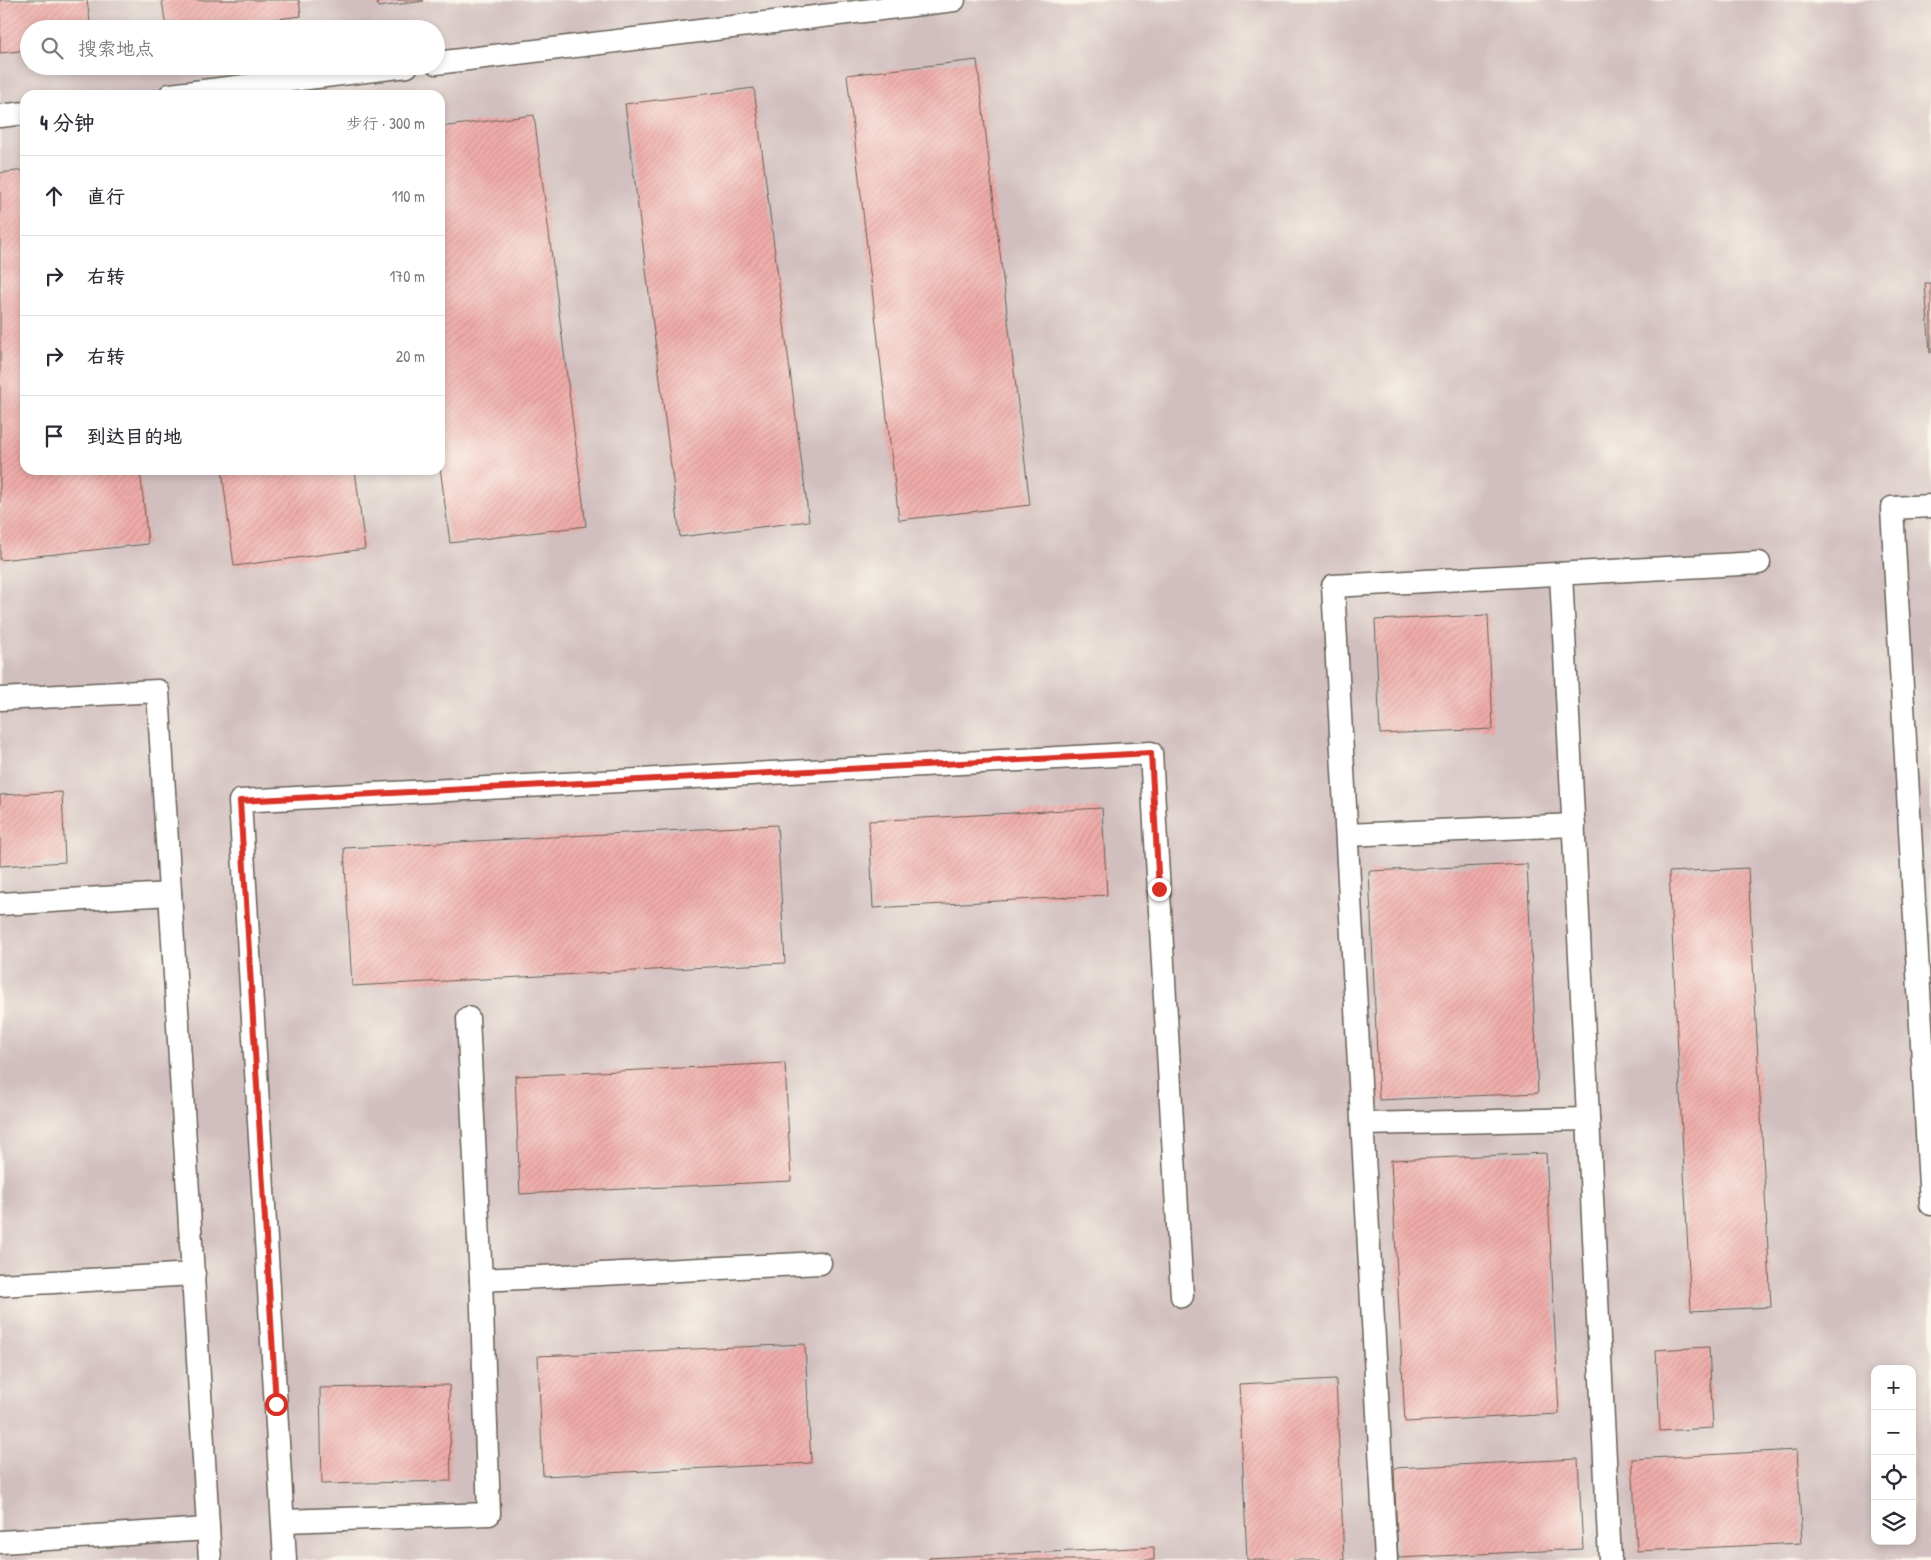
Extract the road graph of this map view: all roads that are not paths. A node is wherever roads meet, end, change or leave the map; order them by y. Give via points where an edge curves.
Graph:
1 (954, 0) edge
2 (445, 62) edge
3 (333, 75) edge
4 (211, 90) edge
5 (20, 113) edge
6 (0, 116) edge
7 (1931, 506) edge
8 (1759, 563) dead end
9 (1561, 574) junction
10 (0, 699) edge
11 (1574, 825) junction
12 (1346, 835) junction
13 (170, 894) junction
14 (0, 904) edge
15 (468, 1018) dead end
16 (1928, 1106) edge
17 (1588, 1119) junction
18 (1362, 1124) junction
19 (1931, 1204) edge
20 (820, 1263) dead end
21 (194, 1274) junction
22 (481, 1280) junction
23 (0, 1285) edge
24 (1182, 1296) dead end
25 (283, 1521) junction
26 (208, 1529) junction
27 (0, 1542) edge
28 (210, 1560) edge
29 (285, 1560) edge
30 (1386, 1560) edge
31 (1610, 1560) edge

1 - 2 lane
3 - 4 lane
5 - 6 lane
7 - 16 lane via 1892,508
8 - 9 lane
9 - 11 lane
9 - 12 lane via 1333,586
10 - 13 lane via 158,691
11 - 12 lane
11 - 17 lane
12 - 18 lane
13 - 14 lane
13 - 21 lane
15 - 22 lane
16 - 19 lane
17 - 18 lane
17 - 31 lane
18 - 30 lane
20 - 22 lane
21 - 23 lane
21 - 26 lane
22 - 25 lane via 489,1514
24 - 25 lane via 1151,753 240,801
25 - 29 lane
26 - 27 lane
26 - 28 lane

